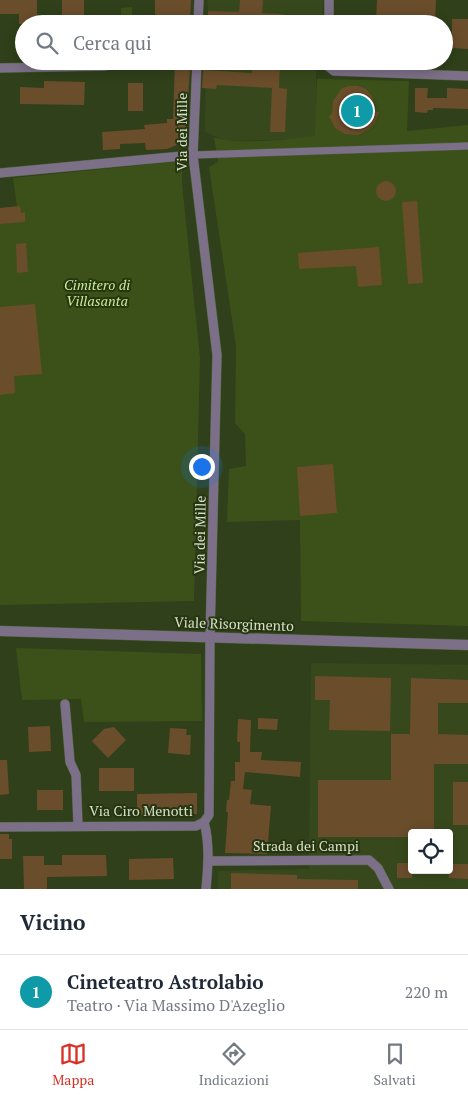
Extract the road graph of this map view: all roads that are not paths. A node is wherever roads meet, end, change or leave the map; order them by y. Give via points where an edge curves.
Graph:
1 (199, 0) edge
2 (330, 0) edge
3 (198, 15) edge
4 (329, 15) edge
5 (0, 68) edge
6 (15, 68) edge
7 (197, 70) edge
8 (333, 70) edge
9 (468, 76) edge
10 (468, 146) edge
11 (193, 156) junction
12 (0, 173) edge
13 (0, 631) edge
14 (210, 638) junction
15 (468, 645) edge
16 (65, 704) dead end
17 (204, 822) junction
18 (78, 825) junction
19 (0, 827) edge
20 (208, 861) junction
21 (206, 889) edge
22 (389, 889) edge

1 - 3 street
2 - 4 street
5 - 6 street
7 - 11 street, Via dei Mille
8 - 9 street
10 - 11 street
11 - 12 street
11 - 14 street, Via dei Mille via 217,355
13 - 14 street, Viale Risorgimento
14 - 15 street, Viale Risorgimento
14 - 17 street, Via dei Mille via 209,814
16 - 18 street, Via Ciro Menotti via 70,762 76,775
17 - 18 street, Via Ciro Menotti via 196,826
17 - 20 street, Via dei Mille
18 - 19 street, Via Ciro Menotti
20 - 21 street, Via dei Mille
20 - 22 street, Strada dei Campi via 369,860 378,868

